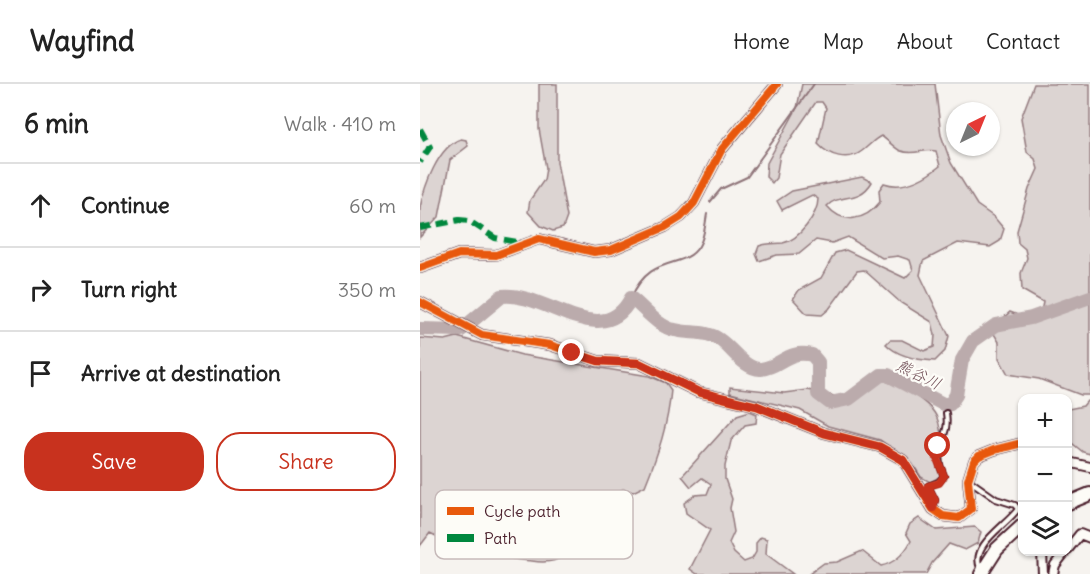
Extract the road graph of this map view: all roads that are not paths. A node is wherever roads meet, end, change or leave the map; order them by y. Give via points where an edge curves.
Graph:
1 (777, 84) edge
2 (420, 268) edge
3 (420, 302) edge
4 (946, 413) dead end
5 (1018, 444) edge
6 (1072, 463) edge
7 (1090, 467) edge
8 (968, 480) junction
9 (1090, 494) edge
10 (1070, 502) edge
11 (933, 508) junction
12 (1018, 530) edge
13 (1090, 538) edge
14 (1072, 543) edge
15 (1042, 556) edge
16 (1062, 556) edge
17 (982, 573) edge
18 (1043, 574) edge
19 (1053, 574) edge

1 - 2 street via 722,149 694,203 665,227 611,250 594,252 539,239 496,255 459,254
3 - 11 street via 494,338 550,345 598,361 639,363 699,392 757,406 824,433 880,447 903,460
4 - 11 lane via 948,427 936,456 944,476 939,483 928,486 935,500
5 - 8 street via 979,456 969,470
6 - 7 street
8 - 11 street via 972,502 966,514 952,518
8 - 17 lane via 1018,509 981,549 978,562
9 - 10 main road
12 - 17 main road via 997,549
13 - 14 street via 1080,534
15 - 18 street
16 - 19 street

